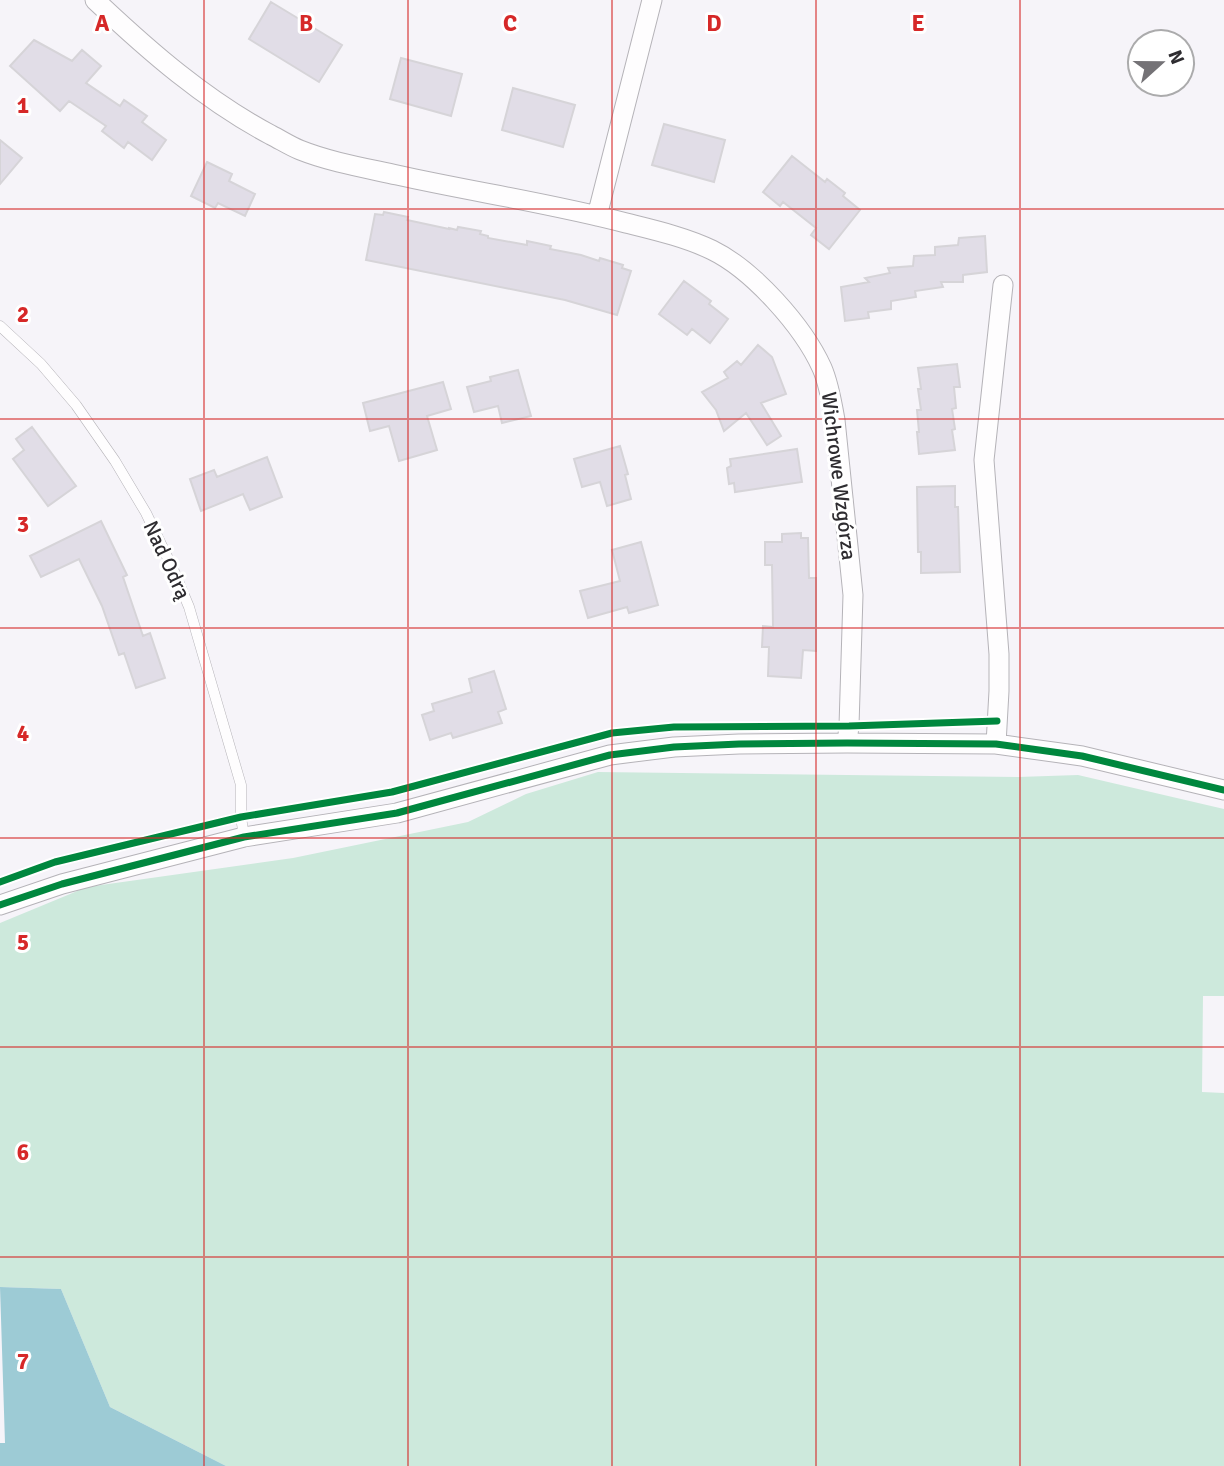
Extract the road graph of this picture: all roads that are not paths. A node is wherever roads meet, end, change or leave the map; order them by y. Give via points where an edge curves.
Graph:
1 (95, 0) edge
2 (652, 0) edge
3 (597, 216) junction
4 (1003, 285) dead end
5 (0, 326) edge
6 (847, 743) junction
7 (996, 744) junction
8 (1224, 790) edge
9 (244, 837) junction
10 (0, 905) edge

1 - 3 street, Wichrowe Wzgórza via 192,84 244,120 299,149 353,166
2 - 3 street
3 - 6 street, Wichrowe Wzgórza via 711,249 740,267 782,309 822,368 835,420 853,595
4 - 7 street via 984,460 999,654
5 - 9 lane, Nad Odrą via 76,405 146,513 173,569 189,607 241,785
6 - 7 street
6 - 9 street via 687,747 610,755 397,813
7 - 8 street via 1082,756
9 - 10 street via 62,884

